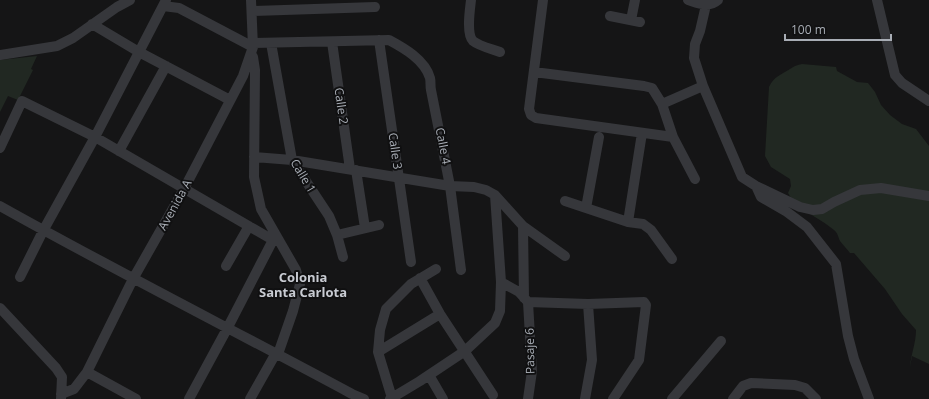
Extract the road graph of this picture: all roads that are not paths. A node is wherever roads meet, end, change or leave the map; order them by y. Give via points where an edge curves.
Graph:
1 (130, 0) edge
2 (250, 0) edge
3 (471, 0) edge
4 (543, 0) edge
5 (635, 0) edge
6 (688, 0) edge
7 (718, 0) edge
8 (877, 0) edge
9 (165, 3) edge
10 (706, 5) junction
11 (375, 7) dead end
12 (252, 11) junction
13 (610, 16) dead end
14 (92, 24) junction
15 (384, 40) junction
16 (332, 42) junction
17 (271, 43) junction
18 (253, 48) junction
19 (139, 52) junction
20 (500, 52) dead end
21 (0, 55) edge
22 (166, 66) junction
23 (534, 72) junction
24 (703, 86) junction
25 (230, 100) junction
26 (929, 101) edge
27 (662, 104) junction
28 (642, 133) junction
29 (95, 137) junction
30 (599, 137) dead end
31 (673, 137) junction
32 (0, 148) edge
33 (119, 151) junction
34 (254, 157) junction
35 (292, 160) junction
36 (353, 170) junction
37 (399, 177) junction
38 (695, 179) dead end
39 (450, 186) junction
40 (756, 186) junction
41 (184, 189) junction
42 (495, 194) junction
43 (929, 196) edge
44 (565, 200) dead end
45 (0, 206) edge
46 (586, 208) junction
47 (628, 222) junction
48 (270, 225) junction
49 (379, 225) dead end
50 (249, 226) junction
51 (523, 226) junction
52 (366, 228) junction
53 (43, 231) junction
54 (337, 235) junction
55 (273, 240) junction
56 (343, 256) dead end
57 (565, 256) dead end
58 (672, 259) dead end
59 (411, 262) dead end
60 (226, 266) dead end
61 (436, 269) dead end
62 (461, 270) dead end
63 (20, 277) dead end
64 (420, 278) junction
65 (133, 279) junction
66 (501, 282) junction
67 (526, 300) junction
68 (588, 304) junction
69 (0, 308) edge
70 (440, 314) junction
71 (228, 327) junction
72 (721, 341) dead end
73 (465, 351) junction
74 (378, 352) junction
75 (277, 354) junction
76 (87, 372) junction
77 (428, 375) junction
78 (493, 395) dead end
79 (61, 397) edge
80 (391, 398) edge
81 (136, 399) edge
82 (189, 399) edge
83 (250, 399) edge
84 (364, 399) edge
85 (443, 399) edge
86 (528, 399) edge
87 (585, 399) edge
88 (613, 399) edge
89 (672, 399) edge
90 (733, 399) edge
91 (816, 399) edge
92 (869, 399) edge

1 - 14 street
2 - 12 street, Avenida A
3 - 20 street via 470,37 474,42
4 - 23 street
5 - 13 street via 635,21
6 - 10 street
7 - 10 street
8 - 26 street via 894,75 902,84
9 - 18 street
9 - 19 street
10 - 24 street via 695,44 694,58
11 - 12 street
12 - 18 street, Avenida A
14 - 19 street
14 - 21 street via 57,46
15 - 16 street
15 - 37 street, Calle 3
15 - 39 street, Calle 4 via 404,48 426,68
16 - 17 street
16 - 36 street, Calle 2
17 - 18 street
17 - 35 street, Calle 1
18 - 25 street, Avenida A via 243,76
18 - 34 street
19 - 22 street
19 - 29 street
22 - 25 street
22 - 33 street
23 - 27 street via 644,86 652,88
23 - 28 street via 529,109 531,115 536,118
24 - 27 street
24 - 40 street via 742,177
25 - 41 street, Avenida A
27 - 31 street
28 - 31 street
28 - 47 street
29 - 32 street via 22,101
29 - 33 street
29 - 53 street
30 - 46 street
31 - 38 street
33 - 41 street
34 - 35 street
34 - 48 street via 254,176 261,210
35 - 36 street
35 - 54 street, Calle 1 via 329,216
36 - 37 street
36 - 52 street, Calle 2
37 - 39 street
37 - 59 street, Calle 3
39 - 42 street via 474,187
39 - 62 street, Calle 4
40 - 43 street via 800,207 813,210 822,209 860,190 881,188
40 - 92 street via 761,197 807,227 836,264 848,336
41 - 50 street
41 - 65 street, Avenida A
42 - 51 street
42 - 66 street
44 - 46 street
45 - 53 street
46 - 47 street
47 - 58 street via 643,224 651,230
48 - 55 street
48 - 75 street via 296,270 300,284
49 - 52 street
50 - 55 street
50 - 60 street
51 - 57 street
51 - 67 street, Pasaje 6
52 - 54 street
53 - 63 street
53 - 65 street
54 - 56 street, Calle 1
55 - 71 street
61 - 64 street
64 - 70 street
64 - 74 street via 386,309 380,330
65 - 71 street
65 - 76 street, Avenida A
66 - 67 street via 519,292
66 - 73 street via 500,311 495,323
67 - 68 street
67 - 86 street, Pasaje 6 via 532,371
68 - 87 street via 592,360
68 - 88 street via 644,302 646,306 639,360
69 - 79 street via 56,368 62,377
70 - 73 street
70 - 74 street
71 - 75 street
71 - 82 street
72 - 89 street
73 - 77 street
73 - 78 street
74 - 80 street
75 - 83 street
75 - 84 street
76 - 79 street, Avenida A via 74,389
76 - 81 street
77 - 80 street
77 - 85 street
90 - 91 street via 743,386 751,382 795,385 805,388

